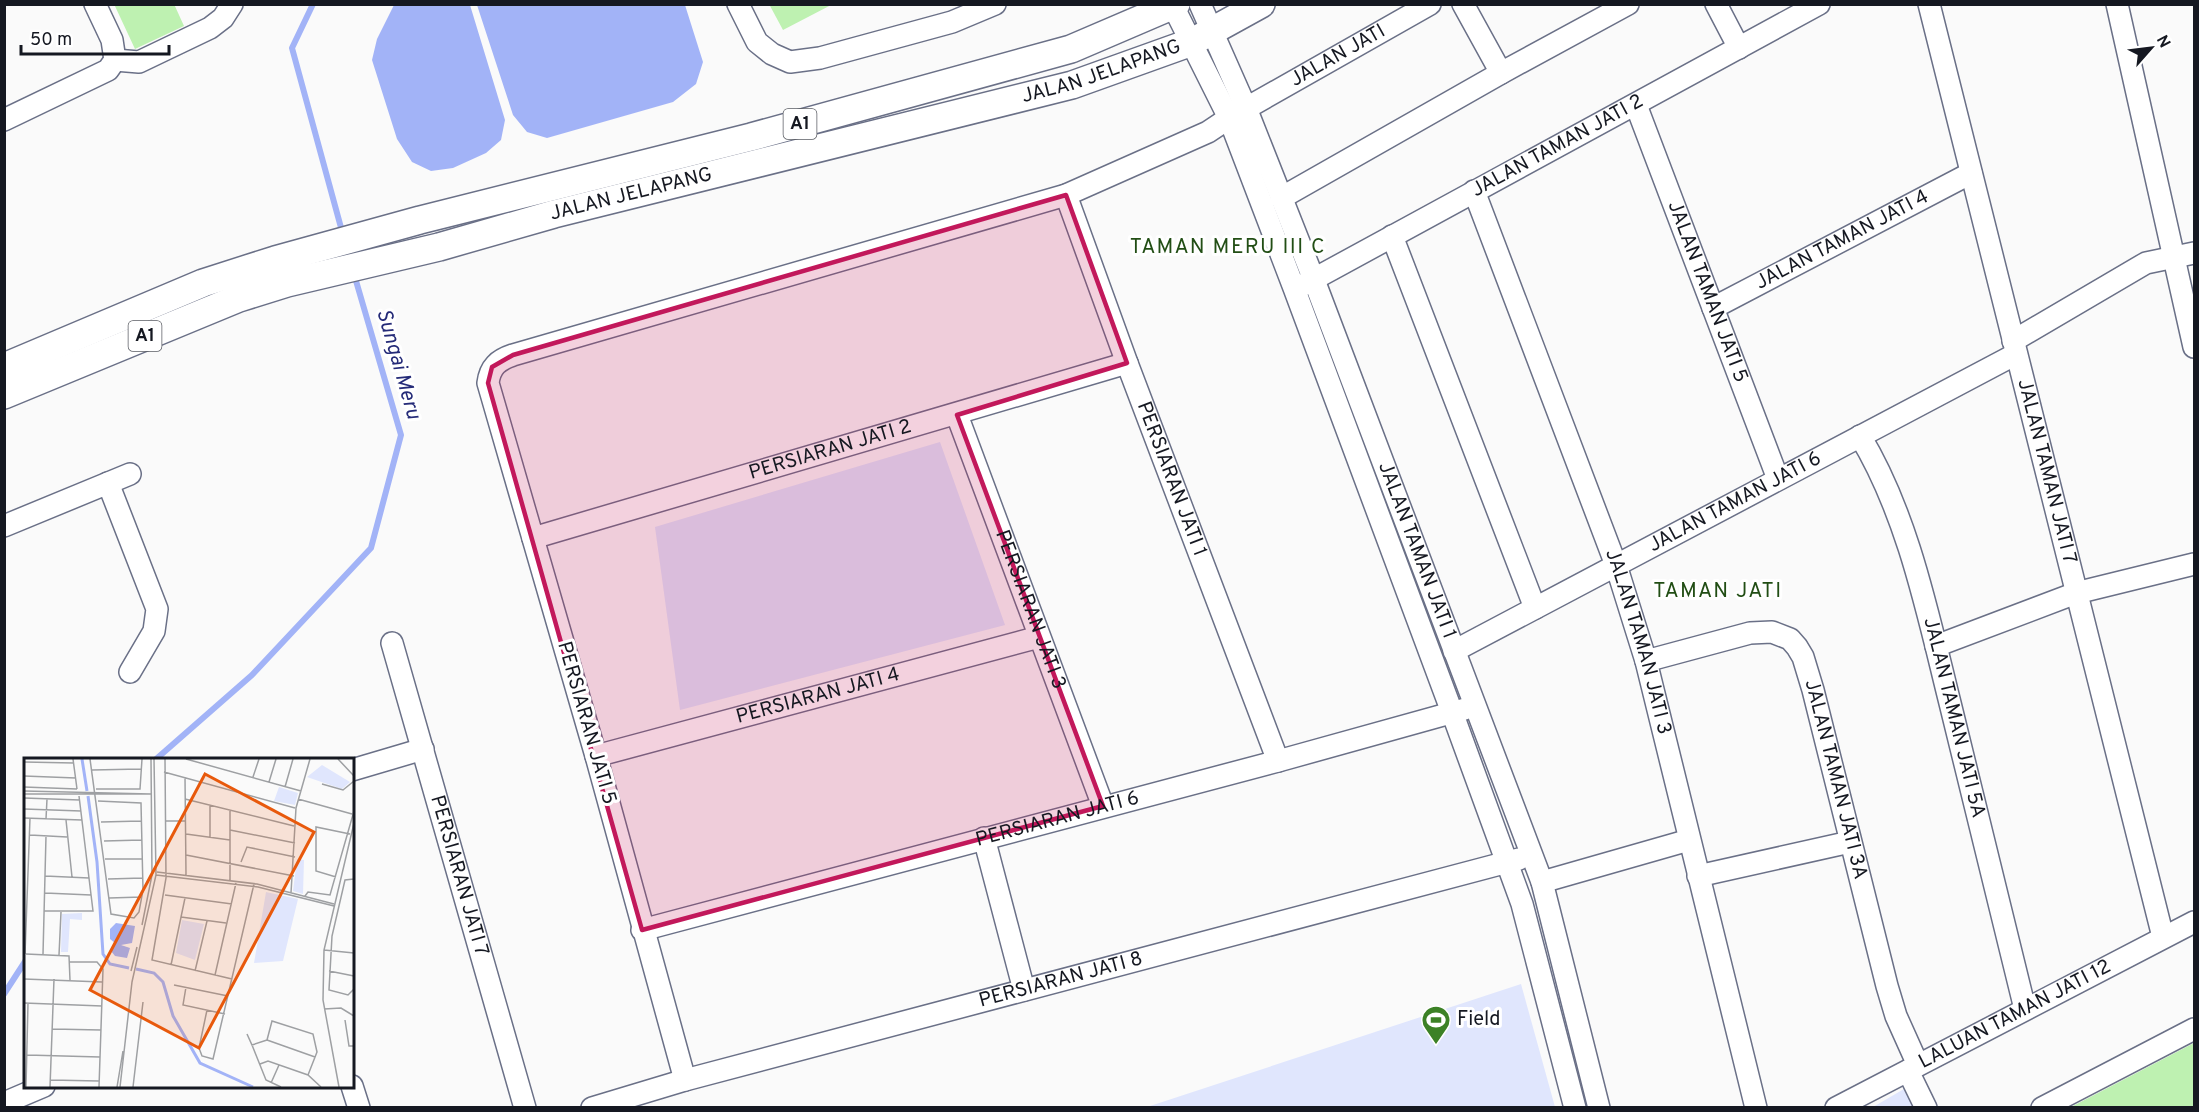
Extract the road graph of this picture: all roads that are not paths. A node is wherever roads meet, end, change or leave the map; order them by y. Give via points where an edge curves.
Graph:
1 (94, 4) edge
2 (232, 4) edge
3 (738, 4) edge
4 (995, 4) edge
5 (1200, 4) edge
6 (1261, 4) edge
7 (1430, 4) edge
8 (1463, 4) edge
9 (1628, 4) edge
10 (1716, 4) edge
11 (1819, 4) edge
12 (1929, 4) edge
13 (2117, 4) edge
14 (1175, 5) edge
15 (947, 13) edge
16 (1202, 37) junction
17 (1739, 48) junction
18 (115, 60) junction
19 (1501, 73) junction
20 (1636, 105) junction
21 (1237, 113) junction
22 (4, 120) edge
23 (1971, 173) junction
24 (1474, 191) junction
25 (1066, 195) junction
26 (1281, 198) junction
27 (1392, 236) junction
28 (2184, 255) edge
29 (281, 272) junction
30 (1304, 284) junction
31 (1713, 308) junction
32 (2194, 347) edge
33 (2015, 348) junction
34 (1128, 363) junction
35 (4, 366) edge
36 (492, 367) joint
37 (4, 395) edge
38 (957, 415) junction
39 (1860, 436) junction
40 (130, 474) dead end
41 (1778, 479) junction
42 (108, 483) junction
43 (4, 526) edge
44 (533, 537) junction
45 (2194, 564) edge
46 (1616, 565) junction
47 (2076, 593) junction
48 (1535, 608) junction
49 (1039, 637) junction
50 (393, 644) dead end
51 (1936, 646) junction
52 (1454, 651) junction
53 (1646, 661) junction
54 (130, 672) dead end
55 (1474, 707) junction
56 (1452, 712) junction
57 (423, 749) junction
58 (596, 756) junction
59 (1278, 761) junction
60 (354, 770) edge
61 (1103, 806) junction
62 (984, 838) junction
63 (1689, 840) junction
64 (1850, 842) junction
65 (1531, 857) junction
66 (1506, 861) junction
67 (1698, 876) junction
68 (1542, 882) junction
69 (2194, 922) edge
70 (642, 930) junction
71 (2163, 937) junction
72 (1024, 990) junction
73 (2025, 1009) junction
74 (2194, 1029) edge
75 (1913, 1068) junction
76 (685, 1080) junction
77 (39, 1088) edge
78 (353, 1088) edge
79 (4, 1103) edge
80 (359, 1107) edge
81 (525, 1107) edge
82 (592, 1107) edge
83 (1575, 1107) edge
84 (1599, 1107) edge
85 (1756, 1107) edge
86 (1836, 1107) edge
87 (1926, 1107) edge
88 (2043, 1107) edge

1 - 18 street via 112,40
2 - 18 street via 210,28 139,62
3 - 15 street via 757,42 790,62 820,58
4 - 15 street
5 - 16 street, JALAN TAMAN JATI 1
6 - 16 main road, JALAN JELAPANG / A1
7 - 21 street, JALAN JATI
8 - 19 street
9 - 19 street
10 - 17 street
11 - 17 street, JALAN TAMAN JATI 2
12 - 23 street, JALAN TAMAN JATI 7
13 - 28 street
14 - 16 street, JALAN TAMAN JATI 1
14 - 29 main road, JALAN JELAPANG / A1 via 1071,49 751,137 420,220
16 - 21 street, JALAN TAMAN JATI 1
16 - 29 main road, JALAN JELAPANG / A1 via 1072,85 554,214 439,247
17 - 20 street, JALAN TAMAN JATI 2
18 - 22 street via 108,70
19 - 26 street
20 - 24 street, JALAN TAMAN JATI 2
20 - 31 street, JALAN TAMAN JATI 5
21 - 25 street, JALAN JATI via 1208,132
21 - 26 street, JALAN TAMAN JATI 1
21 - 30 street, JALAN TAMAN JATI 1
23 - 31 street, JALAN TAMAN JATI 4
23 - 33 street, JALAN TAMAN JATI 7
24 - 27 street, JALAN TAMAN JATI 2
24 - 46 street, JALAN TAMAN JATI 3
25 - 34 street, PERSIARAN JATI 1
25 - 36 street, JALAN JATI via 513,355
26 - 30 street, JALAN TAMAN JATI 1
27 - 30 street, JALAN TAMAN JATI 2
27 - 48 street
28 - 32 street
28 - 33 street, JALAN TAMAN JATI 6 via 2146,263
29 - 35 main road, JALAN JELAPANG / A1 via 203,283
29 - 37 main road, JALAN JELAPANG / A1 via 239,298
30 - 52 street, JALAN TAMAN JATI 1
30 - 56 street, JALAN TAMAN JATI 1
31 - 41 street, JALAN TAMAN JATI 5
33 - 39 street, JALAN TAMAN JATI 6
33 - 47 street, JALAN TAMAN JATI 7
34 - 38 street, PERSIARAN JATI 2
34 - 59 street, PERSIARAN JATI 1
36 - 44 street, PERSIARAN JATI 5 via 489,383
38 - 44 street, PERSIARAN JATI 2
38 - 49 street, PERSIARAN JATI 3
39 - 41 street, JALAN TAMAN JATI 6
39 - 51 street, JALAN TAMAN JATI 5A via 1877,463 1899,520
40 - 42 street
41 - 46 street, JALAN TAMAN JATI 6
42 - 43 street
42 - 54 street via 157,609 154,631
44 - 58 street, PERSIARAN JATI 5
45 - 47 street
46 - 48 street, JALAN TAMAN JATI 6
46 - 53 street, JALAN TAMAN JATI 3
47 - 51 street
47 - 71 street, JALAN TAMAN JATI 7
48 - 52 street, JALAN TAMAN JATI 6
49 - 58 street, PERSIARAN JATI 4
49 - 61 street, PERSIARAN JATI 3
50 - 57 street, PERSIARAN JATI 7
51 - 73 street, JALAN TAMAN JATI 5A
52 - 55 street, JALAN TAMAN JATI 1
53 - 63 street, JALAN TAMAN JATI 3
53 - 64 street, JALAN TAMAN JATI 3A via 1750,633 1772,632 1790,639 1803,657 1813,690
55 - 56 street, PERSIARAN JATI 6
55 - 65 street, JALAN TAMAN JATI 1
56 - 59 street, PERSIARAN JATI 6
56 - 66 street, JALAN TAMAN JATI 1
57 - 60 street
57 - 81 street, PERSIARAN JATI 7
58 - 70 street, PERSIARAN JATI 5
59 - 61 street, PERSIARAN JATI 6
61 - 62 street, PERSIARAN JATI 6
62 - 70 street, PERSIARAN JATI 6
62 - 72 street
63 - 67 street, JALAN TAMAN JATI 3
63 - 68 street
64 - 67 street
64 - 75 street, JALAN TAMAN JATI 3A
65 - 66 street, PERSIARAN JATI 8
65 - 68 street, JALAN TAMAN JATI 1
66 - 72 street, PERSIARAN JATI 8
66 - 83 street, JALAN TAMAN JATI 1 via 1522,904
67 - 85 street, JALAN TAMAN JATI 3
68 - 84 street, JALAN TAMAN JATI 1
69 - 71 street, LALUAN TAMAN JATI 12
70 - 76 street, PERSIARAN JATI 5
71 - 73 street, LALUAN TAMAN JATI 12
72 - 76 street, PERSIARAN JATI 8
73 - 75 street, LALUAN TAMAN JATI 12
74 - 88 street
75 - 86 street, LALUAN TAMAN JATI 12
75 - 87 street, JALAN TAMAN JATI 3A
76 - 82 street, PERSIARAN JATI 8
77 - 79 street
78 - 80 street

